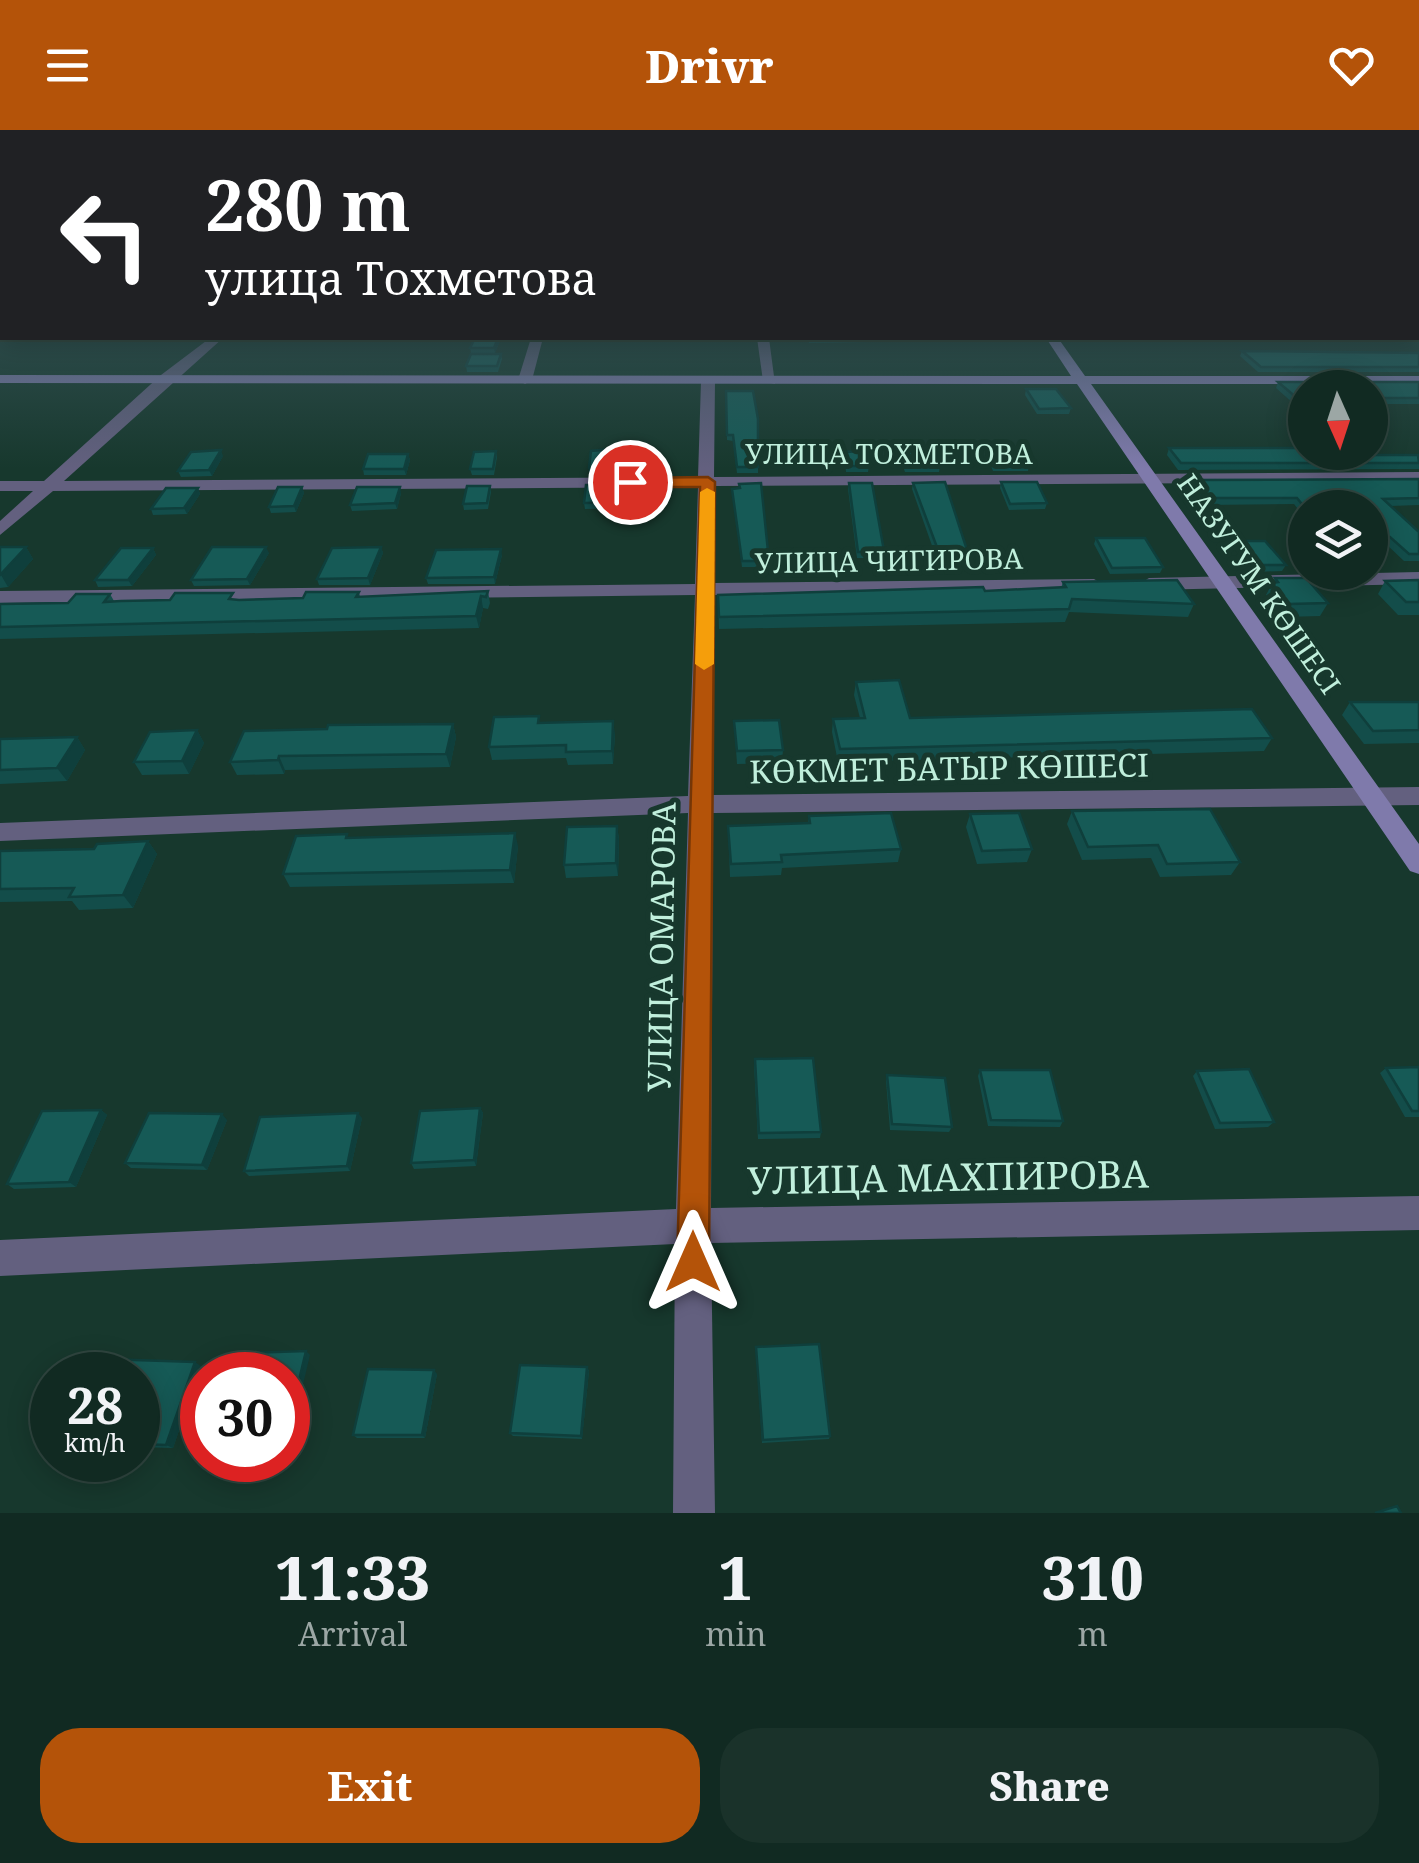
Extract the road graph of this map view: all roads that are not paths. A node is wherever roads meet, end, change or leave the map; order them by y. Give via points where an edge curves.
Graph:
1 (214, 340) edge
2 (537, 340) edge
3 (763, 340) edge
4 (1053, 340) edge
5 (166, 378) junction
6 (0, 379) edge
7 (525, 380) junction
8 (1419, 380) edge
9 (1082, 381) junction
10 (708, 382) junction
11 (770, 382) junction
12 (1419, 477) edge
13 (1153, 480) junction
14 (708, 482) junction
15 (0, 486) edge
16 (45, 486) junction
17 (0, 530) edge
18 (1419, 578) edge
19 (1226, 583) junction
20 (707, 592) junction
21 (0, 597) edge
22 (1419, 796) edge
23 (1374, 797) junction
24 (700, 804) junction
25 (0, 832) edge
26 (1419, 864) edge
27 (1419, 1212) edge
28 (693, 1226) junction
29 (0, 1258) edge
30 (694, 1513) edge

1 - 5 street
2 - 7 street
3 - 11 street
4 - 9 street, НАЗУГУМ КӨШЕСІ
5 - 6 street
5 - 7 street
5 - 16 street
7 - 10 street
8 - 9 street
9 - 11 street
9 - 13 street, НАЗУГУМ КӨШЕСІ
10 - 11 street
10 - 14 street, УЛИЦА ОМАРОВА
12 - 13 street, УЛИЦА ТОХМЕТОВА
13 - 14 street, УЛИЦА ТОХМЕТОВА
13 - 19 street, НАЗУГУМ КӨШЕСІ
14 - 16 street, УЛИЦА ТОХМЕТОВА
14 - 20 street, УЛИЦА ОМАРОВА
15 - 16 street, УЛИЦА ТОХМЕТОВА
16 - 17 street
18 - 19 street, УЛИЦА ЧИГИРОВА
19 - 20 street, УЛИЦА ЧИГИРОВА
19 - 23 street, НАЗУГУМ КӨШЕСІ
20 - 21 street, УЛИЦА ЧИГИРОВА
20 - 24 street, УЛИЦА ОМАРОВА
22 - 23 street, КӨКМЕТ БАТЫР КӨШЕСІ
23 - 24 street, КӨКМЕТ БАТЫР КӨШЕСІ
23 - 26 street, НАЗУГУМ КӨШЕСІ
24 - 25 street, КӨКМЕТ БАТЫР КӨШЕСІ
24 - 28 street, УЛИЦА ОМАРОВА
27 - 28 street, УЛИЦА МАХПИРОВА
28 - 29 street, УЛИЦА МАХПИРОВА
28 - 30 street, УЛИЦА ОМАРОВА

